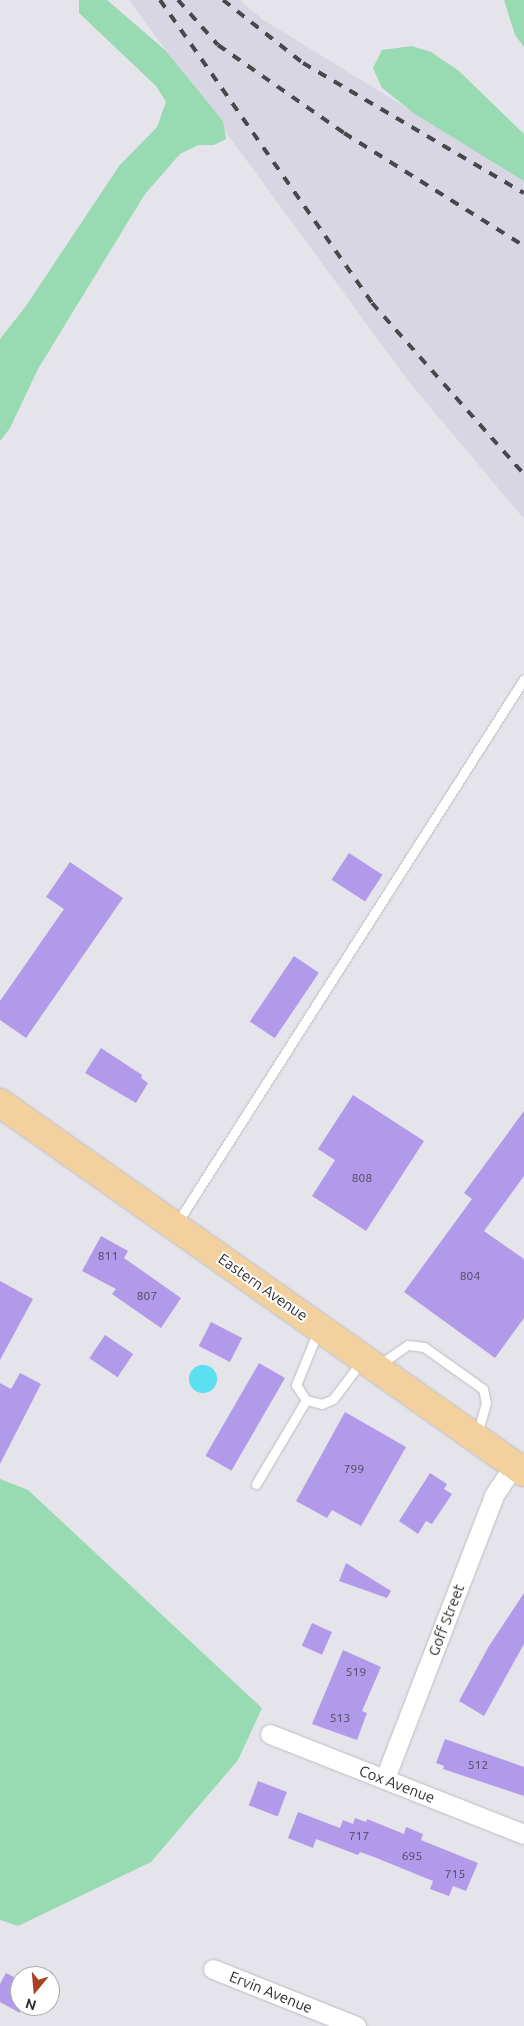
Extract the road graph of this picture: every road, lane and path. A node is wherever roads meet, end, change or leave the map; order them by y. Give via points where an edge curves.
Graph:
1 (524, 680) edge
2 (0, 1103) edge
3 (175, 1225) junction
4 (319, 1326) junction
5 (370, 1363) junction
6 (306, 1400) junction
7 (476, 1438) junction
8 (519, 1468) edge
9 (256, 1484) dead end
10 (270, 1734) dead end
11 (385, 1778) junction
12 (524, 1834) edge
13 (213, 1969) dead end
14 (356, 2026) edge

1 - 3 lane
2 - 3 main road, Eastern Avenue
3 - 4 main road, Eastern Avenue
4 - 5 main road, Eastern Avenue
4 - 6 lane via 296,1385
5 - 6 lane via 333,1399 322,1404
5 - 7 main road, Eastern Avenue
5 - 7 lane via 408,1345 424,1347 483,1389 486,1403
6 - 9 lane
7 - 8 main road, Eastern Avenue
8 - 11 street, Goff Street via 494,1495
10 - 11 street, Cox Avenue
11 - 12 street, Cox Avenue
13 - 14 street, Ervin Avenue

